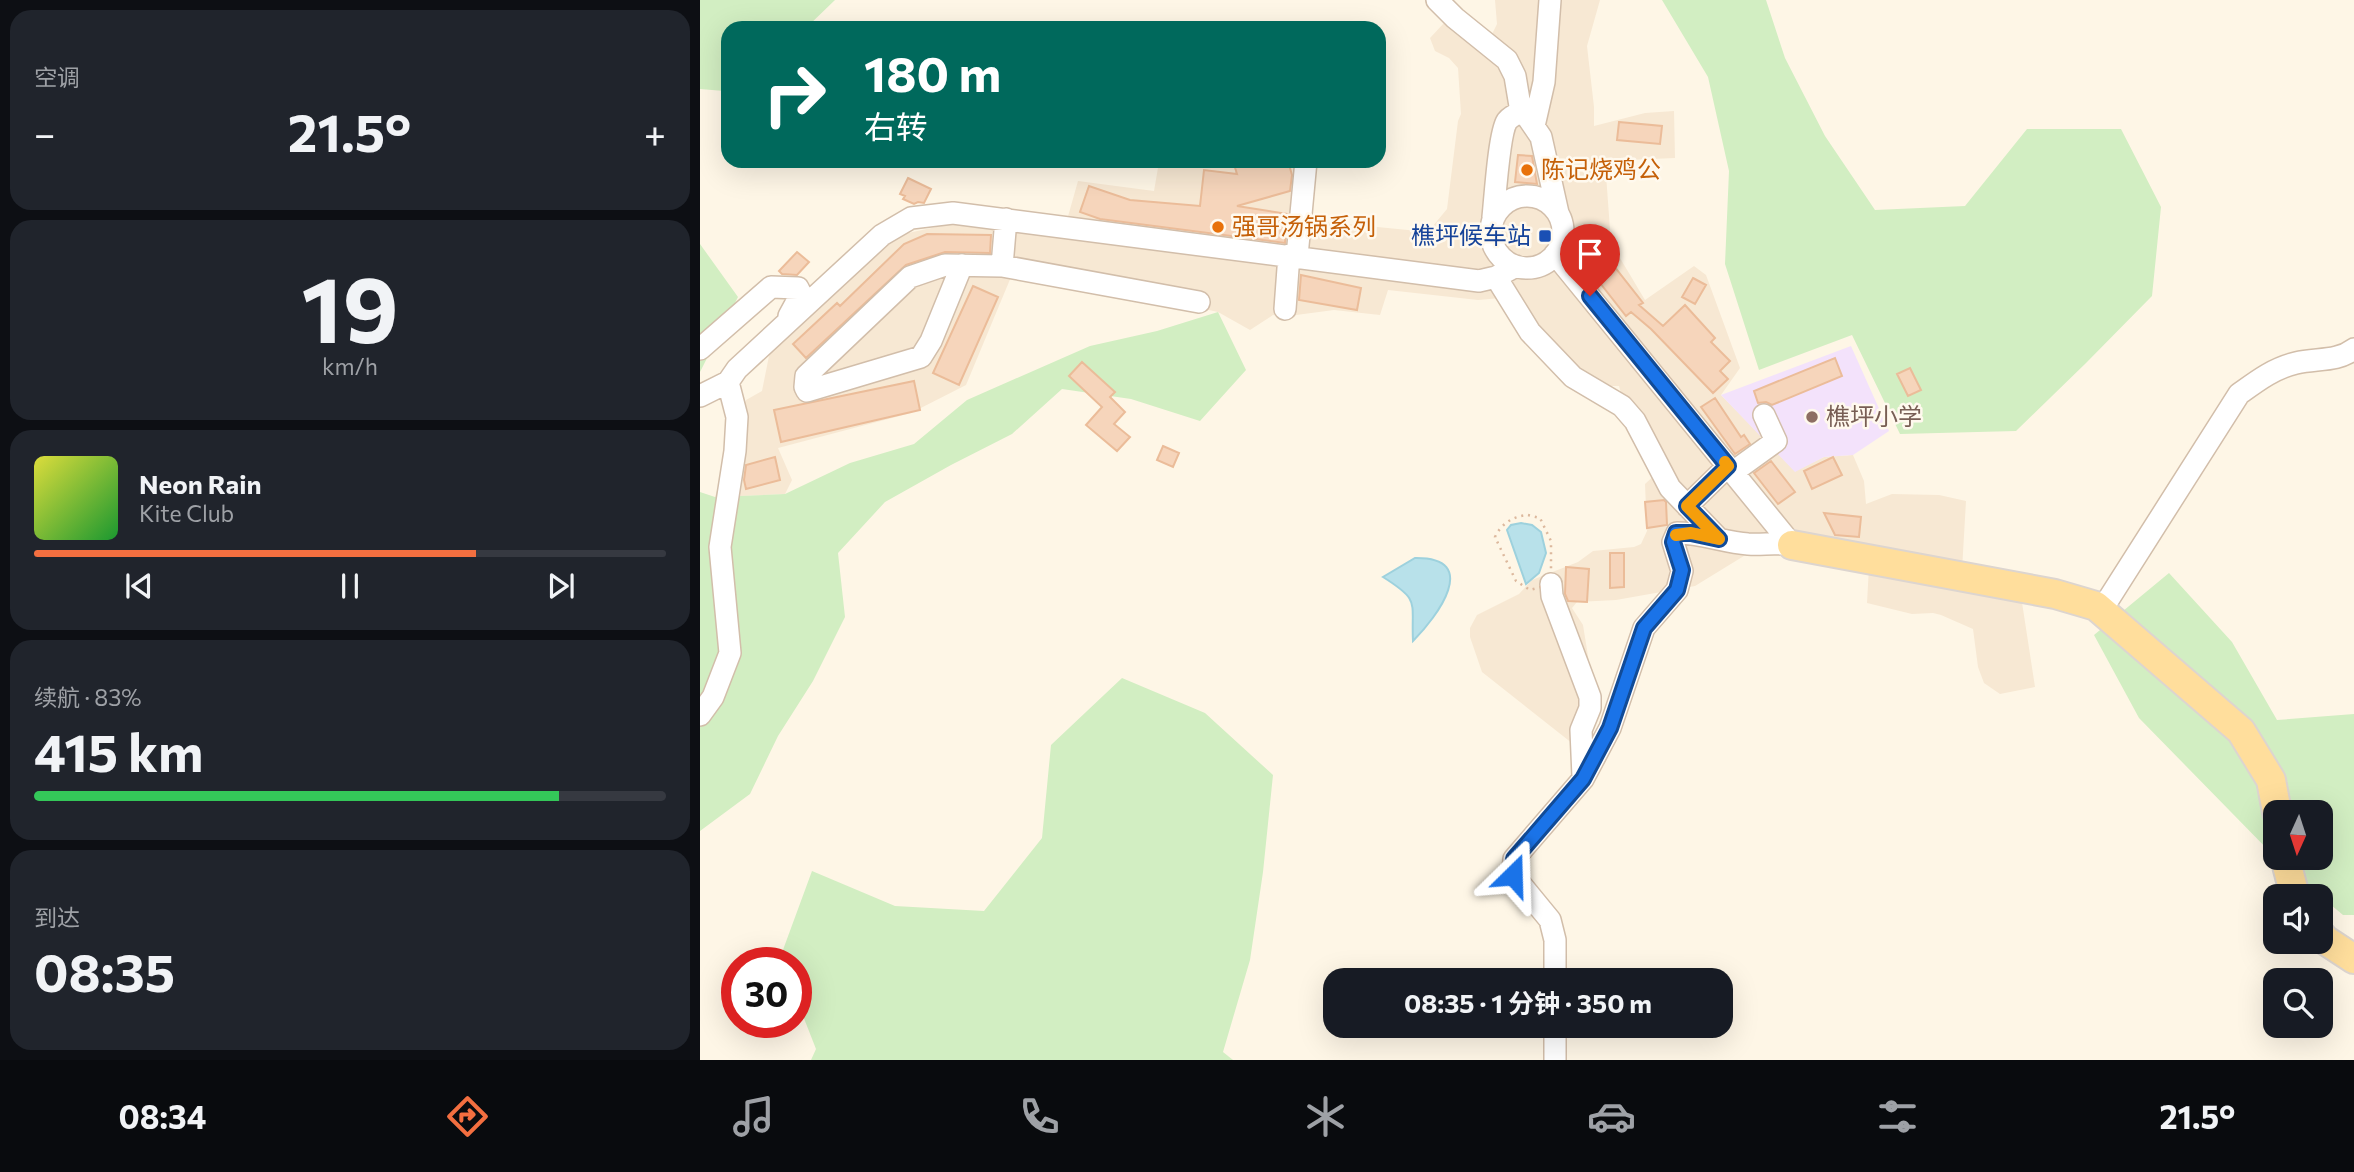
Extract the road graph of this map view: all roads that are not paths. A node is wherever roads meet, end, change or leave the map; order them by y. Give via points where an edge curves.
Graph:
1 (1437, 0) edge
2 (1550, 0) edge
3 (1528, 119) junction
4 (1305, 168) edge
5 (1558, 213) junction
6 (1493, 217) junction
7 (1006, 219) junction
8 (1555, 254) junction
9 (1293, 255) junction
10 (962, 265) junction
11 (1002, 266) junction
12 (1516, 266) junction
13 (1496, 277) junction
14 (1199, 302) dead end
15 (1285, 309) dead end
16 (782, 327) junction
17 (700, 349) edge
18 (2354, 349) edge
19 (728, 382) junction
20 (700, 396) edge
21 (1764, 415) dead end
22 (1730, 469) junction
23 (1687, 506) junction
24 (1719, 539) junction
25 (1792, 545) junction
26 (1551, 584) road end
27 (2101, 611) junction
28 (700, 715) edge
29 (1583, 779) junction
30 (2275, 800) edge
31 (2333, 945) edge
32 (2354, 959) edge
33 (1555, 968) edge
34 (1555, 1038) edge
35 (1555, 1060) edge

1 - 3 street via 1507,60
2 - 3 street via 1544,82
3 - 5 street via 1541,137
3 - 6 street via 1514,115 1506,123
4 - 9 street
5 - 6 street via 1537,197 1520,196 1504,203
5 - 8 street via 1562,238
6 - 12 street via 1492,243 1501,257
7 - 9 street
7 - 11 street
7 - 16 street via 953,213 911,218 882,235
8 - 12 street via 1533,267
8 - 22 street
9 - 13 street via 1479,281
9 - 15 street
10 - 10 street via 945,265 909,277 806,376 807,391 921,357
10 - 11 street
11 - 14 street
12 - 13 street
13 - 23 street via 1530,332 1573,377 1636,421 1670,488
16 - 17 street via 801,294 798,288 771,287
16 - 19 street
18 - 27 street via 2343,357 2297,363 2265,374 2239,394
19 - 20 street
19 - 28 street via 737,417 720,547 730,653 713,697
21 - 22 street via 1776,441
22 - 23 street
22 - 25 street
23 - 24 street
24 - 25 street
24 - 29 street via 1676,533 1673,542 1682,570 1677,590 1644,628 1610,728
25 - 27 main road via 2055,594
26 - 29 street via 1590,697 1581,730
27 - 30 main road via 2241,731 2271,780
29 - 33 street via 1514,859 1513,875 1550,920
31 - 32 main road
34 - 35 street

